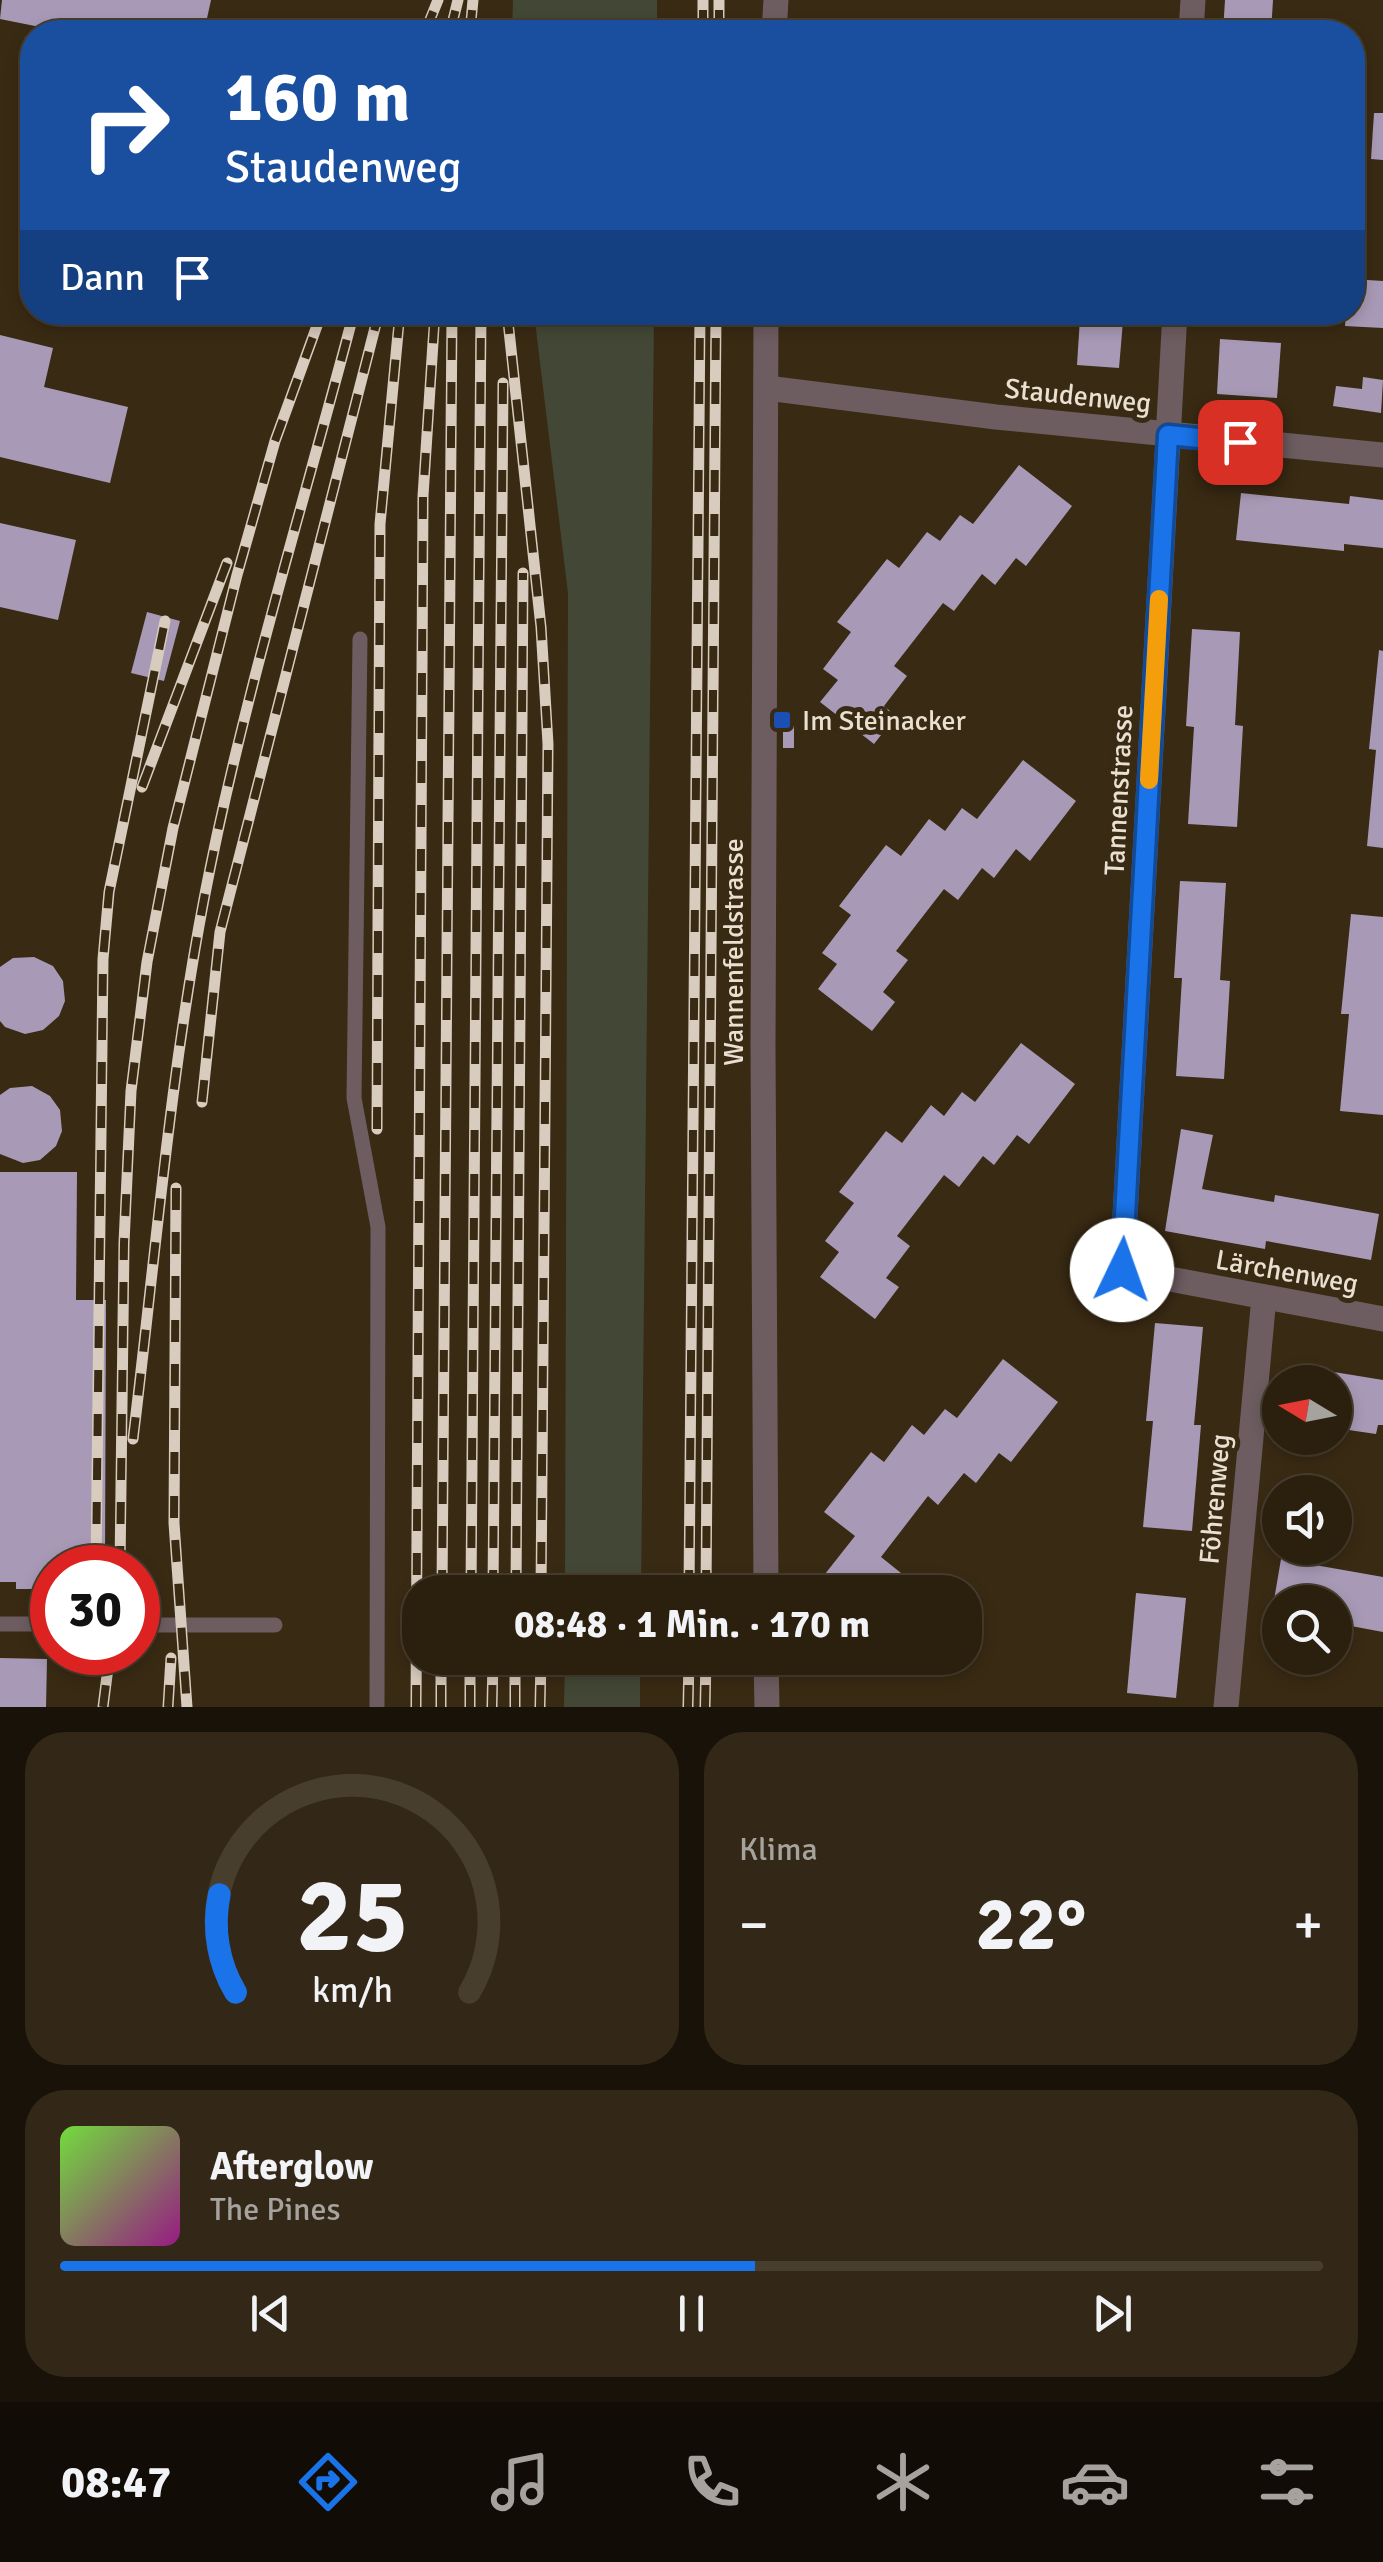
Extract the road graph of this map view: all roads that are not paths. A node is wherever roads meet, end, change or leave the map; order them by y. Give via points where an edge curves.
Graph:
1 (766, 325) edge
2 (1175, 325) edge
3 (766, 388) junction
4 (1168, 435) junction
5 (1383, 455) edge
6 (360, 639) dead end
7 (1122, 1270) joint
8 (1264, 1297) junction
9 (1383, 1319) edge
10 (766, 1575) edge
11 (0, 1624) edge
12 (30, 1624) edge
13 (160, 1624) edge
14 (274, 1625) dead end
15 (766, 1675) edge
16 (377, 1707) edge
17 (767, 1707) edge
18 (1226, 1707) edge

1 - 3 street, Wannenfeldstrasse
2 - 4 street, Tannenstrasse
3 - 4 street, Staudenweg
3 - 10 street, Wannenfeldstrasse
4 - 5 street, Staudenweg
4 - 7 street, Tannenstrasse
6 - 16 lane via 354,1098 378,1227
7 - 8 street, Lärchenweg
8 - 9 street, Lärchenweg
8 - 18 street, Föhrenweg
11 - 12 lane
13 - 14 lane
15 - 17 street

